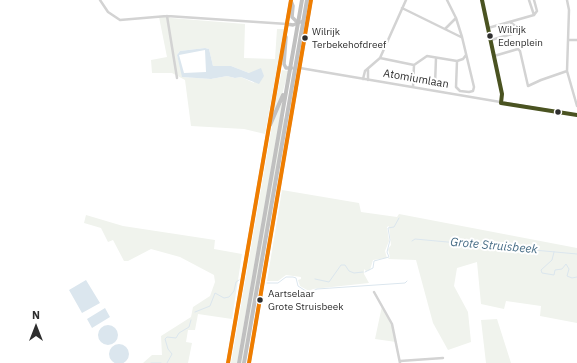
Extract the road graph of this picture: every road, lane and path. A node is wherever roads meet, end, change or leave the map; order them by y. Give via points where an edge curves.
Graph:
1 (100, 0) edge
2 (291, 0) edge
3 (302, 0) edge
4 (306, 0) edge
5 (311, 0) edge
6 (406, 0) edge
7 (447, 0) edge
8 (482, 0) edge
9 (529, 0) edge
10 (534, 0) edge
11 (567, 0) edge
12 (402, 8) junction
13 (534, 15) junction
14 (167, 16) junction
15 (456, 18) junction
16 (303, 21) junction
17 (510, 22) junction
18 (298, 23) junction
19 (287, 24) junction
20 (488, 28) junction
21 (445, 29) junction
22 (285, 34) junction
23 (462, 37) junction
24 (491, 40) junction
25 (568, 40) junction
26 (577, 40) edge
27 (466, 54) junction
28 (494, 56) junction
29 (380, 58) junction
30 (436, 58) junction
31 (457, 62) junction
32 (414, 64) junction
33 (295, 68) junction
34 (368, 69) junction
35 (567, 71) junction
36 (177, 78) dead end
37 (363, 79) junction
38 (368, 80) junction
39 (435, 85) dead end
40 (413, 87) junction
41 (286, 91) junction
42 (501, 103) junction
43 (577, 106) edge
44 (577, 116) edge
45 (270, 125) junction
46 (374, 292) dead end
47 (443, 358) dead end
48 (400, 362) edge
49 (228, 363) edge
50 (239, 363) edge
51 (244, 363) edge
52 (249, 363) edge

1 - 14 street via 108,12 120,20
2 - 18 main road via 292,18
2 - 19 main road
3 - 18 highway
4 - 16 highway
5 - 33 main road
6 - 12 street
7 - 15 street
8 - 20 street
9 - 13 street
10 - 13 street via 537,11
11 - 25 street
12 - 21 street
12 - 29 street
13 - 17 street
14 - 19 street
14 - 36 street
15 - 21 street
15 - 23 street
16 - 18 main road
16 - 33 highway
17 - 20 street
17 - 24 street via 519,32
18 - 19 main road
18 - 33 highway
19 - 22 main road
20 - 24 street
21 - 23 street
22 - 33 main road via 283,62 285,67
22 - 45 main road
23 - 27 street
24 - 28 street
25 - 26 street
25 - 35 street
27 - 31 street
27 - 31 street via 473,91 457,89
28 - 35 street via 518,49 528,86
28 - 42 street via 502,94
29 - 32 street
29 - 34 street
30 - 31 street
30 - 32 street via 427,56
30 - 39 street
32 - 40 street
33 - 37 street, Atomiumlaan
33 - 41 highway
33 - 51 highway
33 - 52 main road
34 - 37 street
34 - 38 street
35 - 43 street
37 - 38 street, Atomiumlaan
38 - 40 street, Atomiumlaan
40 - 42 street, Atomiumlaan
41 - 45 highway
41 - 50 highway
42 - 44 street, Atomiumlaan
45 - 49 main road
46 - 48 street via 392,324
47 - 48 street

